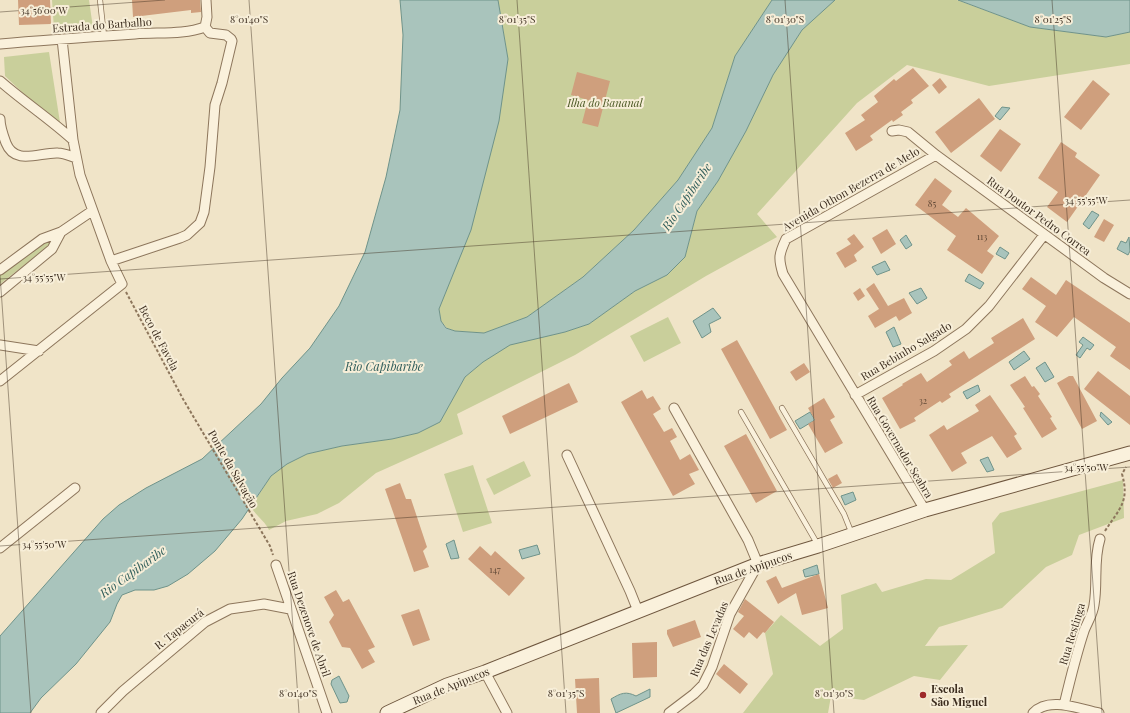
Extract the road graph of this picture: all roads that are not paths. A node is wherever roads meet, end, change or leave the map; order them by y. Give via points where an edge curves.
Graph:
1 (100, 0) edge
2 (206, 0) edge
3 (205, 27) junction
4 (104, 36) junction
5 (62, 39) junction
6 (0, 44) edge
7 (0, 81) edge
8 (0, 119) edge
9 (892, 131) dead end
10 (73, 140) junction
11 (936, 155) junction
12 (76, 158) junction
13 (92, 211) junction
14 (61, 232) junction
15 (1044, 235) junction
16 (111, 261) junction
17 (0, 270) edge
18 (0, 292) edge
19 (1130, 294) edge
20 (0, 345) edge
21 (39, 351) junction
22 (0, 381) edge
23 (855, 395) junction
24 (674, 408) dead end
25 (782, 408) dead end
26 (741, 412) dead end
27 (1130, 454) edge
28 (567, 455) dead end
29 (75, 488) dead end
30 (925, 510) junction
31 (852, 534) junction
32 (1100, 539) road end
33 (818, 546) junction
34 (0, 548) edge
35 (758, 564) junction
36 (276, 565) dead end
37 (290, 609) junction
38 (638, 611) junction
39 (484, 672) junction
40 (1064, 705) junction
41 (102, 713) edge
42 (327, 713) edge
43 (387, 713) edge
44 (508, 713) edge
45 (669, 713) edge
46 (1033, 713) edge
47 (1099, 713) edge

1 - 4 lane
2 - 3 street
3 - 4 street, Estrada do Barbalho via 170,33
3 - 16 street via 210,33 226,35 232,41 215,105 210,167 204,212 200,223 180,238
4 - 5 street, Estrada do Barbalho
5 - 6 street, Estrada do Barbalho
5 - 10 street
7 - 10 street
8 - 12 street via 8,149 15,155 22,157 59,153
9 - 11 street, Rua Doutor Pedro Correa via 908,132
10 - 12 street
11 - 15 street, Rua Doutor Pedro Correa
11 - 23 street, Avenida Othon Bezerra de Melo via 786,239 780,252 780,264 784,274
12 - 13 street
13 - 14 street
13 - 16 street
14 - 17 street via 42,239
14 - 18 street via 52,249
15 - 19 street, Rua Doutor Pedro Correa
15 - 23 street, Rua Bebinho Salgado via 989,306 966,329 934,351
16 - 21 street via 122,284
20 - 21 street
21 - 22 street
23 - 30 street, Rua Governador Seabra
24 - 35 street via 748,540
25 - 31 lane via 844,514
26 - 33 lane
27 - 30 main road, Rua de Apipucos
28 - 38 street
29 - 34 street
30 - 31 main road, Rua de Apipucos
31 - 33 main road, Rua de Apipucos
32 - 40 street, Rua Restinga via 1096,550 1094,607
33 - 35 main road, Rua de Apipucos
35 - 38 main road, Rua de Apipucos
35 - 45 street, Rua das Levadas via 730,614 712,667 703,685
36 - 37 street, Rua Dezenove de Abril
37 - 41 street, R. Tapacurá via 264,604 230,609 205,622 123,691
37 - 42 street, Rua Dezenove de Abril
38 - 39 main road, Rua de Apipucos
39 - 43 main road, Rua de Apipucos via 447,685
39 - 44 street
40 - 46 street via 1043,705
40 - 47 street

